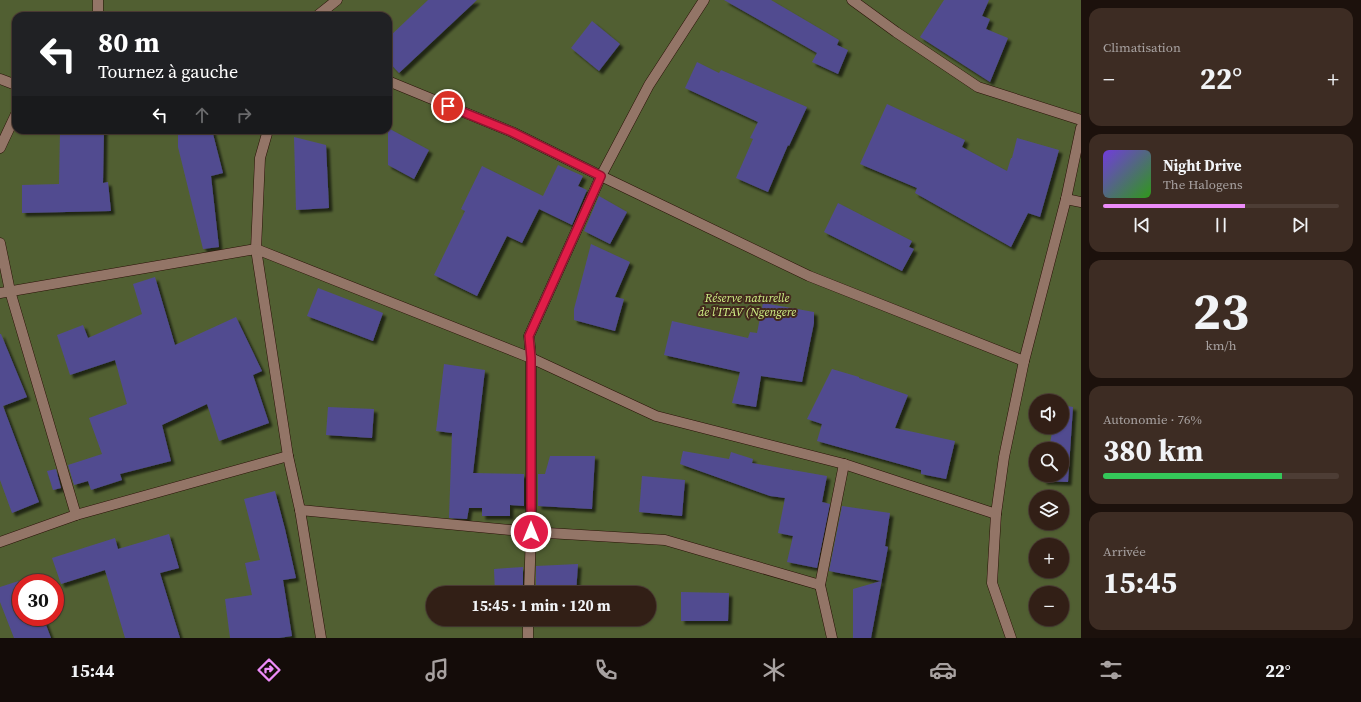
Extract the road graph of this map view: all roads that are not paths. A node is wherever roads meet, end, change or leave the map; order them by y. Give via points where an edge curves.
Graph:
1 (98, 0) edge
2 (337, 0) edge
3 (704, 0) edge
4 (852, 0) edge
5 (98, 12) edge
6 (322, 12) edge
7 (0, 79) edge
8 (392, 83) edge
9 (12, 84) edge
10 (1081, 120) edge
11 (12, 122) edge
12 (1081, 128) edge
13 (267, 134) edge
14 (0, 148) edge
15 (601, 176) junction
16 (1066, 199) junction
17 (1081, 202) edge
18 (0, 243) edge
19 (256, 249) junction
20 (10, 291) junction
21 (0, 293) edge
22 (531, 358) junction
23 (1024, 361) junction
24 (288, 456) junction
25 (844, 464) junction
26 (300, 510) junction
27 (996, 514) junction
28 (76, 515) junction
29 (531, 532) junction
30 (0, 542) edge
31 (820, 585) junction
32 (529, 586) edge
33 (528, 626) edge
34 (321, 638) edge
35 (528, 638) edge
36 (832, 638) edge
37 (1011, 638) edge

1 - 5 street
2 - 6 street
3 - 15 street via 649,85
4 - 10 street via 978,87
7 - 9 street
8 - 15 street via 512,132
11 - 14 street
12 - 16 street
13 - 19 street via 260,158
15 - 22 street via 529,336
15 - 23 street via 810,276
16 - 17 street
16 - 23 street
18 - 20 street
19 - 20 street
19 - 22 street
19 - 24 street
20 - 21 street
20 - 28 street
22 - 25 street via 656,416
22 - 29 street
23 - 27 street via 1004,457
24 - 26 street
24 - 28 street
25 - 27 street
25 - 31 street
26 - 29 street
26 - 34 street
27 - 37 street via 992,583
28 - 30 street
29 - 31 street via 665,540
29 - 32 street
31 - 36 street
33 - 35 street

